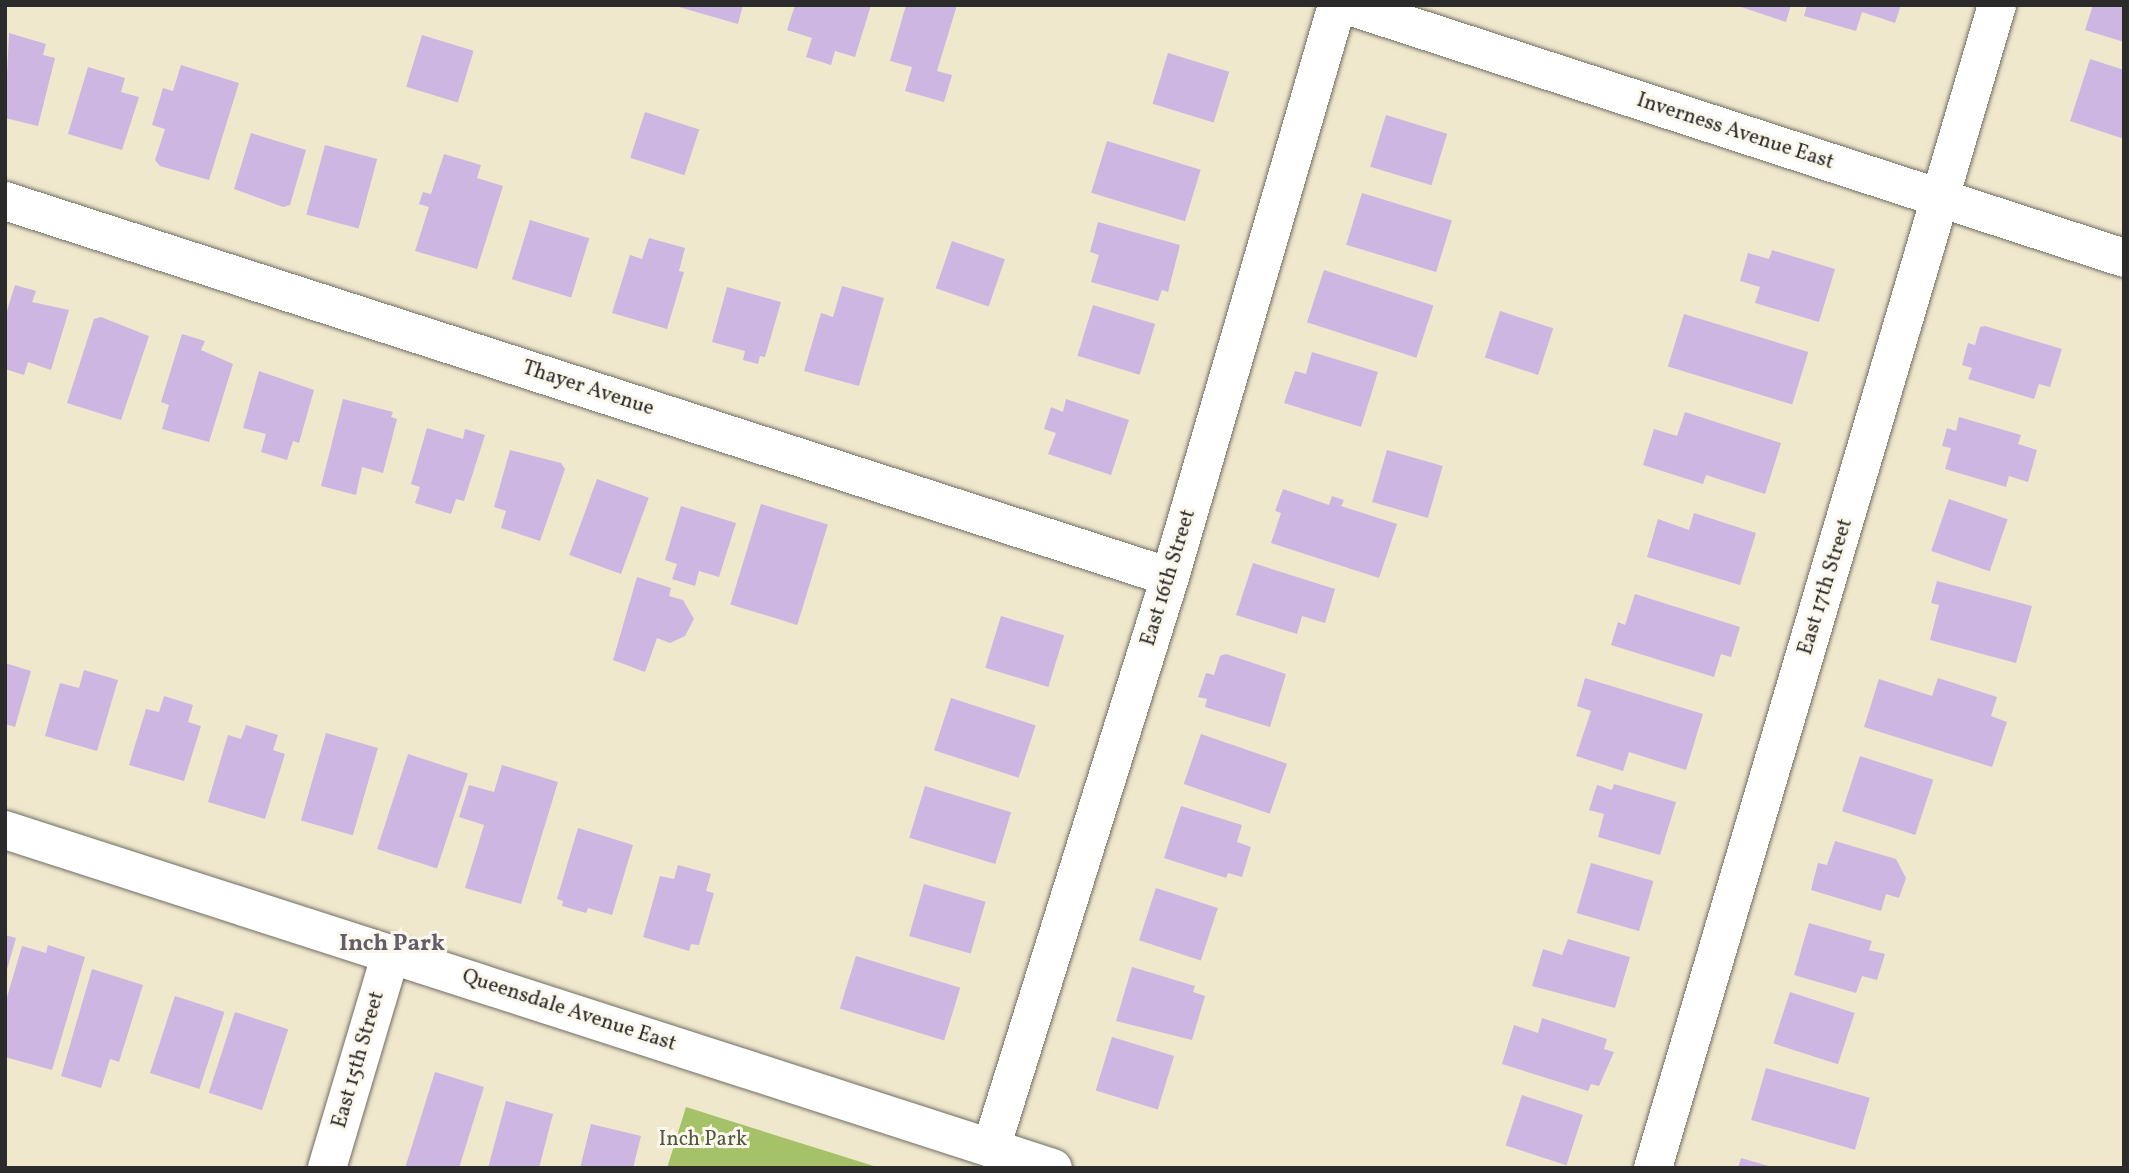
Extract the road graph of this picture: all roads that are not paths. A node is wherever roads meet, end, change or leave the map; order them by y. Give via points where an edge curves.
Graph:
1 (1337, 5) edge
2 (1346, 5) edge
3 (1997, 5) edge
4 (1941, 199) junction
5 (5, 201) edge
6 (2124, 258) edge
7 (1170, 577) junction
8 (5, 830) edge
9 (391, 953) junction
10 (991, 1148) junction
11 (327, 1168) edge
12 (1053, 1168) edge
13 (1653, 1168) edge

1 - 7 street, East 16th Street
2 - 4 street, Inverness Avenue East
3 - 4 street, East 17th Street
4 - 6 street, Inverness Avenue East
4 - 13 street, East 17th Street
5 - 7 street, Thayer Avenue
7 - 10 street, East 16th Street
8 - 9 street, Queensdale Avenue East
9 - 10 street, Queensdale Avenue East
9 - 11 street, East 15th Street
10 - 12 street, Queensdale Avenue East

